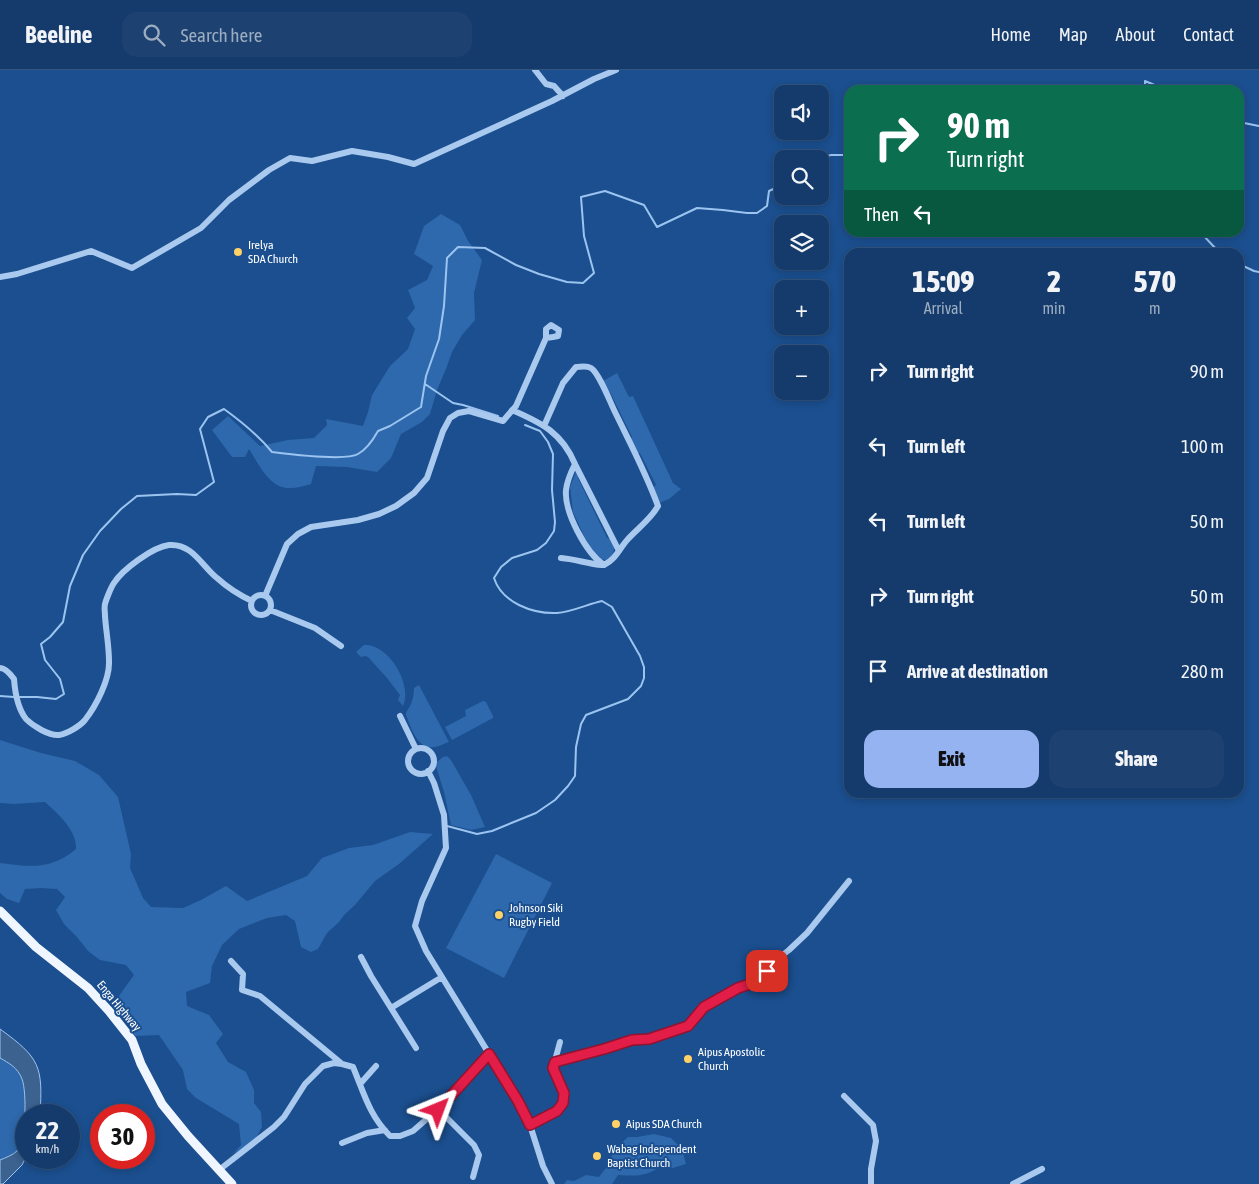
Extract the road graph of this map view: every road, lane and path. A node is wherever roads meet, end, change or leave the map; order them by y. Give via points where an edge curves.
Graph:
1 (536, 70) edge
2 (616, 70) edge
3 (563, 96) junction
4 (0, 277) edge
5 (546, 338) dead end
6 (512, 410) junction
7 (544, 426) junction
8 (575, 464) junction
9 (619, 551) junction
10 (561, 558) dead end
11 (604, 566) junction
12 (265, 596) junction
13 (252, 601) junction
14 (270, 610) junction
15 (341, 646) dead end
16 (0, 668) edge
17 (400, 716) dead end
18 (416, 749) junction
19 (428, 771) junction
20 (848, 881) dead end
21 (0, 911) edge
22 (361, 957) dead end
23 (231, 961) dead end
24 (442, 977) junction
25 (391, 1008) junction
26 (560, 1042) dead end
27 (416, 1048) dead end
28 (489, 1054) junction
29 (555, 1062) junction
30 (342, 1064) junction
31 (376, 1066) dead end
32 (360, 1084) junction
33 (844, 1096) dead end
34 (438, 1110) junction
35 (530, 1125) junction
36 (385, 1130) junction
37 (342, 1143) dead end
38 (1042, 1169) dead end
39 (219, 1170) junction
40 (473, 1177) dead end
41 (232, 1184) edge
42 (552, 1184) edge
43 (871, 1184) edge
44 (1013, 1184) edge

1 - 3 street via 546,84 554,86
2 - 3 street
3 - 4 street via 414,164 352,151 312,161 290,158 229,200 201,228 132,268 91,251
5 - 6 street
6 - 7 street
6 - 12 street via 503,421 469,411 450,418 427,478 414,493 379,514 311,527 298,534 288,544
7 - 8 street via 570,452
7 - 9 street via 570,374 576,367 591,368 601,382 658,506
8 - 9 street
8 - 11 street via 566,490 567,506 587,547
9 - 11 street
10 - 11 street
12 - 13 street via 256,596
12 - 14 street via 271,601
13 - 14 street via 253,611 258,615 265,615
13 - 16 street via 237,594 186,548 170,545 152,551 134,563 114,583 105,604 110,663 94,708 84,722 59,735 36,728 26,718 20,708 12,675
14 - 15 street via 315,628
17 - 18 street
18 - 19 street via 424,748 432,756 433,765
18 - 19 street via 409,754 409,767 420,774
19 - 24 street via 444,815 446,848 422,901 415,926
20 - 29 street via 807,933 775,961 759,981 738,988 704,1007 688,1026
21 - 39 main road, Enga Highway via 36,947 88,988 109,1011 132,1040 162,1104
22 - 25 street
23 - 30 street via 243,974 242,990 260,996
24 - 25 street
24 - 28 street
25 - 27 street
26 - 29 street
28 - 34 street
28 - 35 street
29 - 35 street via 553,1068 564,1093 563,1103 557,1111
30 - 32 street via 353,1068
30 - 39 street via 323,1066 305,1084 284,1117
31 - 32 street
32 - 36 street via 372,1113
33 - 43 street via 873,1125 876,1141
34 - 36 street via 413,1131 400,1136 390,1136
34 - 40 street via 479,1155
35 - 42 street
36 - 37 street
38 - 44 street
39 - 41 main road, Enga Highway

